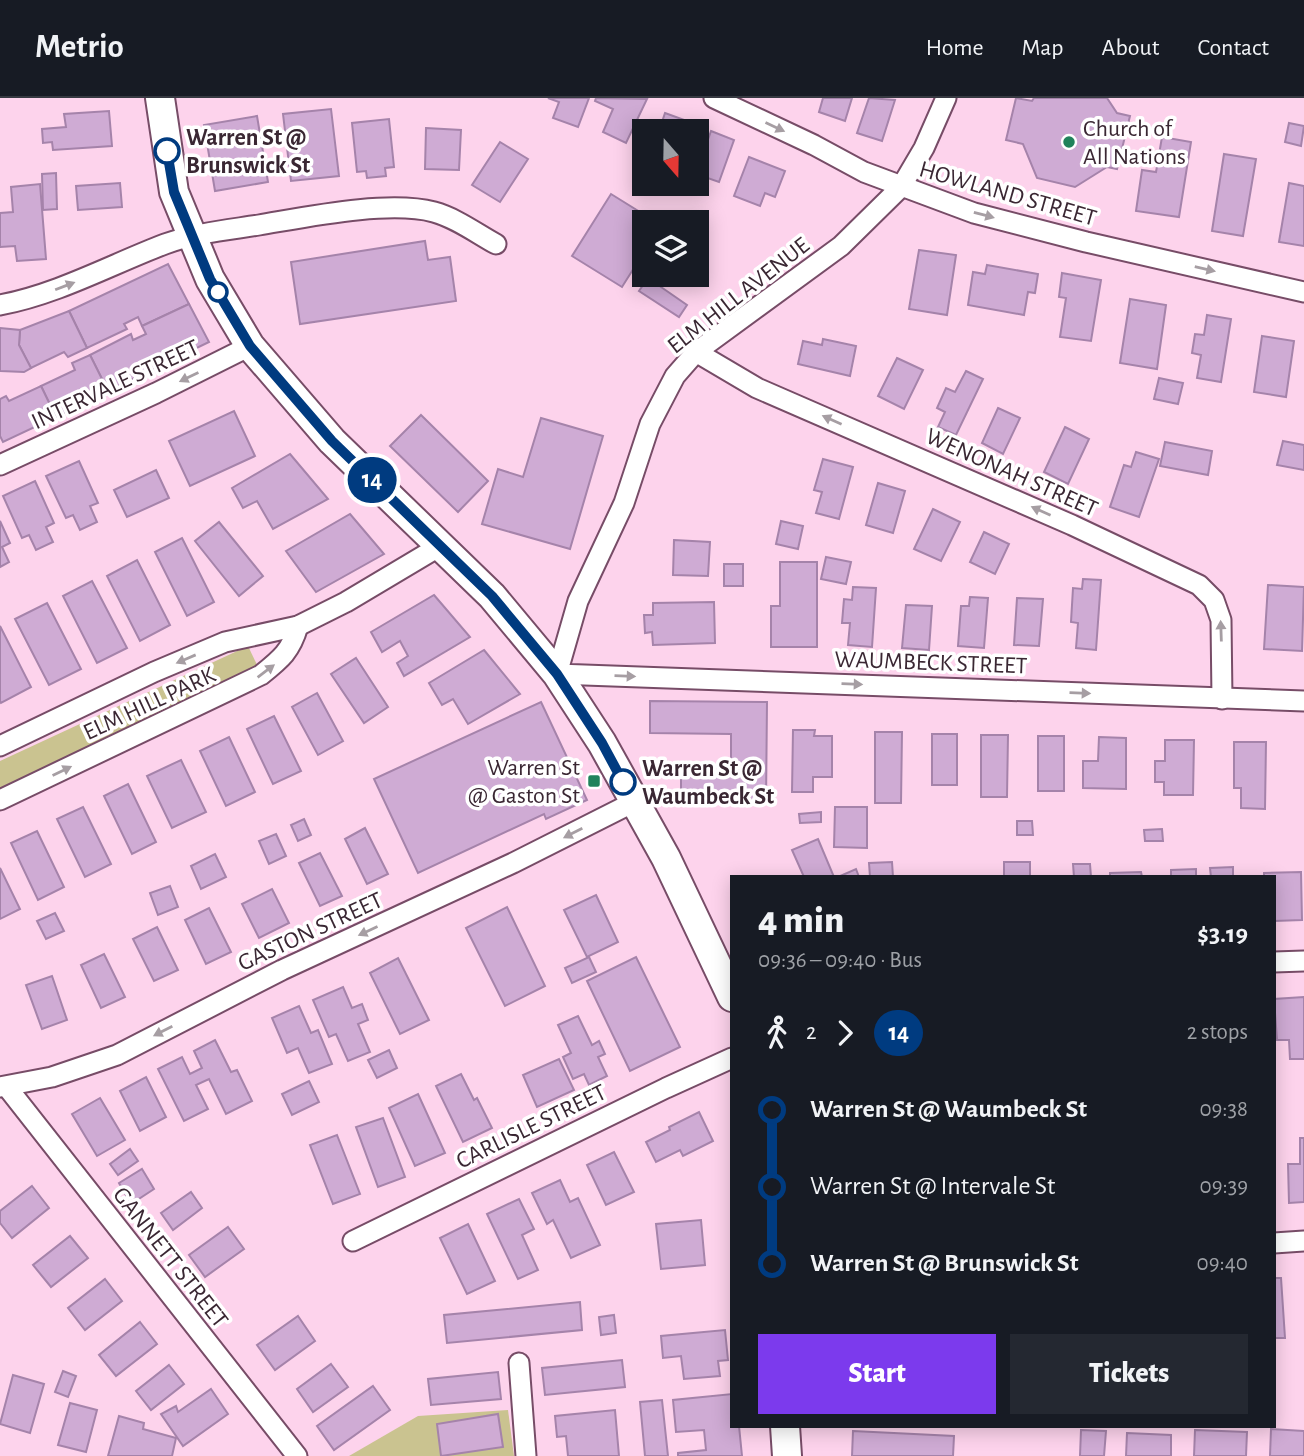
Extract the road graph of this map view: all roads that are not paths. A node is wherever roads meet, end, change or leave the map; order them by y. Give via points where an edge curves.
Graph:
1 (160, 98) edge
2 (713, 98) edge
3 (946, 98) edge
4 (901, 187) junction
5 (192, 236) junction
6 (496, 244) dead end
7 (1304, 292) edge
8 (0, 305) edge
9 (250, 346) junction
10 (696, 352) junction
11 (0, 465) edge
12 (440, 546) junction
13 (298, 626) junction
14 (557, 674) junction
15 (1222, 699) junction
16 (1304, 701) edge
17 (0, 746) edge
18 (0, 800) edge
19 (634, 802) junction
20 (1304, 961) edge
21 (1276, 962) edge
22 (730, 994) edge
23 (730, 1059) edge
24 (4, 1087) edge
25 (353, 1241) dead end
26 (1304, 1241) edge
27 (1276, 1243) edge
28 (519, 1363) dead end
29 (785, 1428) edge
30 (297, 1456) edge
31 (526, 1456) edge
32 (787, 1456) edge

1 - 5 main road via 174,192
2 -> 4 street, HOWLAND STREET
3 - 4 street, ELM HILL AVENUE
4 -> 7 street, HOWLAND STREET via 986,216
4 - 10 street, ELM HILL AVENUE via 841,246
5 - 6 street via 395,208 434,212
8 -> 5 street via 63,287
5 - 9 main road via 210,279
9 -> 11 street, INTERVALE STREET
9 - 12 main road via 332,441
10 - 14 street, ELM HILL AVENUE via 675,376 650,424 624,503 578,601
15 -> 10 street, WENONAH STREET via 1221,620 1214,600 1199,585 757,388
12 - 13 street, ELM HILL PARK
12 - 14 main road via 492,596
13 -> 17 street, ELM HILL PARK via 225,642
18 -> 13 street, ELM HILL PARK via 261,676 282,658
14 -> 15 street, WAUMBECK STREET
14 - 19 main road
15 - 16 street, WAUMBECK STREET
19 - 22 main road via 666,858
19 -> 24 street, GASTON STREET via 282,970 117,1055
20 - 21 street
23 - 25 street, CARLISLE STREET
24 - 30 street, GANNETT STREET
26 - 27 street
28 - 31 street
29 - 32 main road

